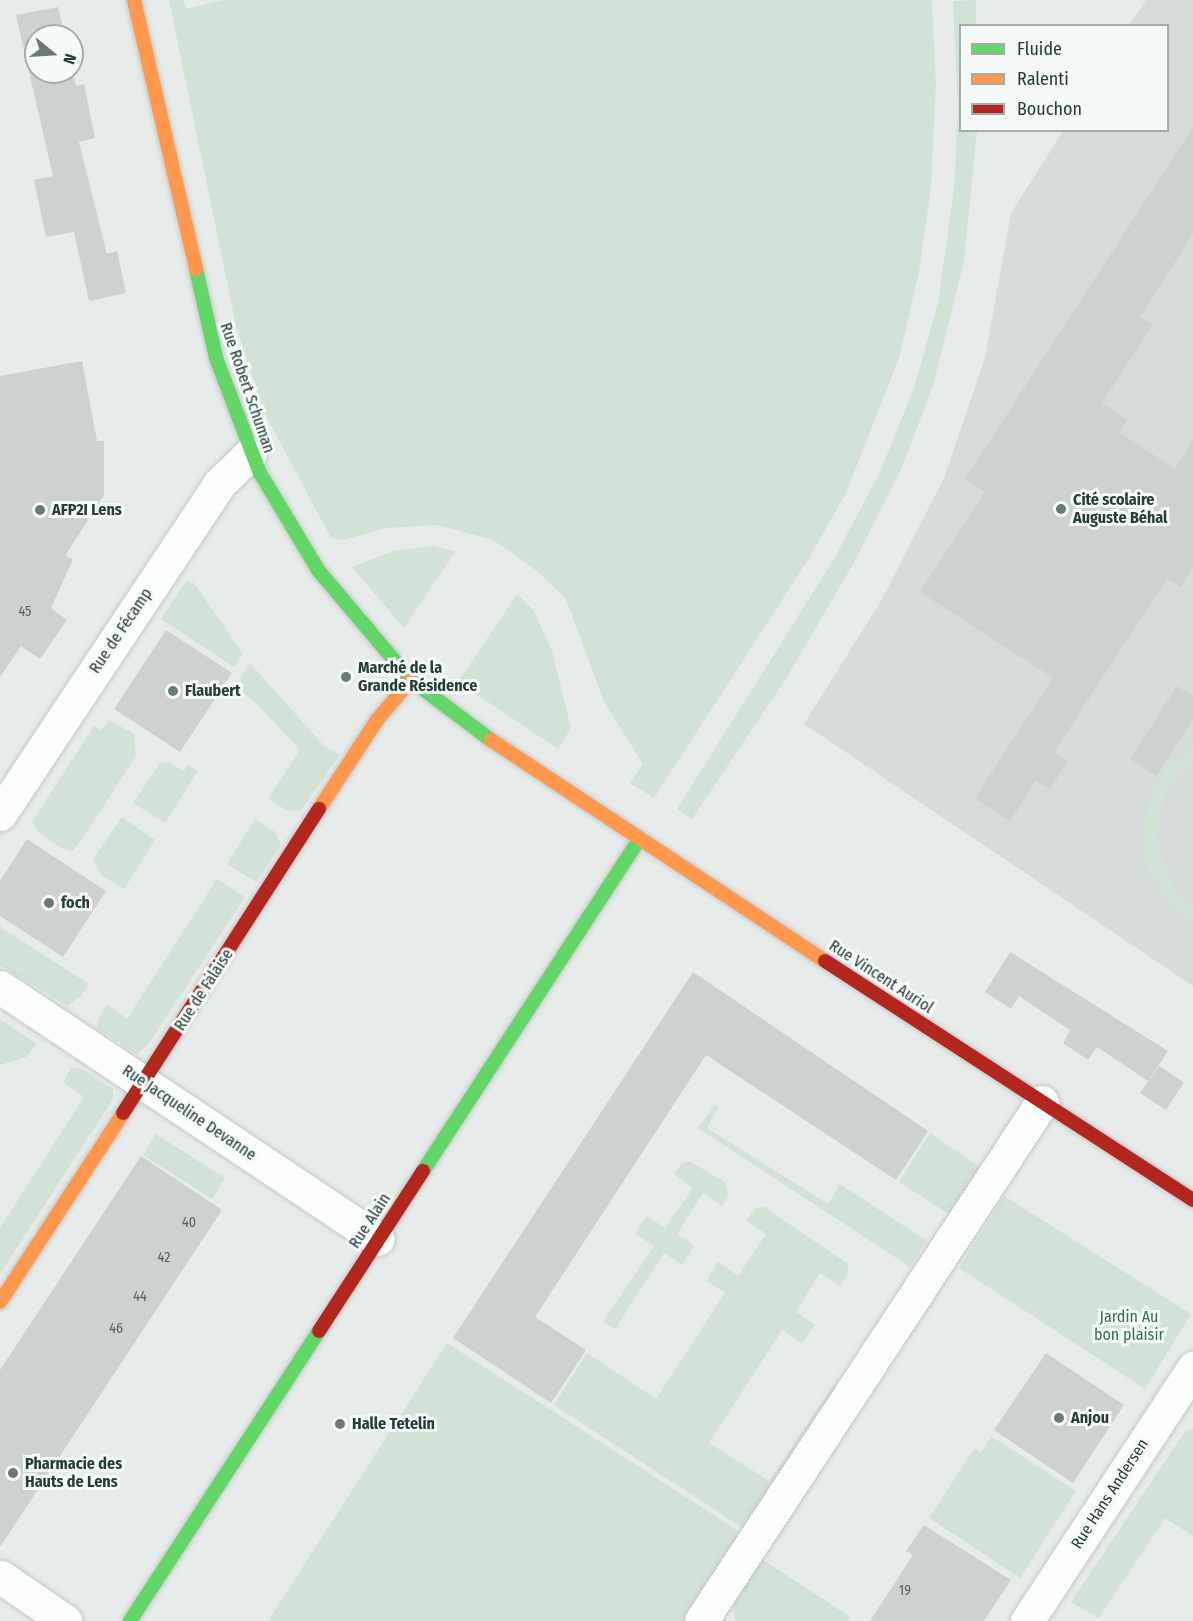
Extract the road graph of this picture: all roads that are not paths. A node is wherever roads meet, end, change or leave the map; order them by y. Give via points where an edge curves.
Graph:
1 (134, 0) edge
2 (250, 454) junction
3 (411, 680) junction
4 (551, 781) joint
5 (0, 814) edge
6 (639, 840) junction
7 (0, 987) edge
8 (144, 1083) junction
9 (1042, 1102) junction
10 (1193, 1200) edge
11 (378, 1239) junction
12 (0, 1302) edge
13 (1193, 1368) edge
14 (1, 1577) edge
15 (65, 1621) edge
16 (130, 1621) edge
17 (701, 1621) edge
18 (1027, 1621) edge

1 - 2 street, Rue Robert Schuman via 208,326
2 - 3 street, Rue Robert Schuman via 318,570
2 - 5 street, Rue de Fécamp via 214,491
3 - 4 street, Rue Robert Schuman
3 - 8 street, Rue de Falaise via 377,720
4 - 6 street, Rue Vincent Auriol
6 - 9 street, Rue Vincent Auriol
6 - 11 street, Rue Alain
7 - 8 street, Rue Jacqueline Devanne
8 - 11 street, Rue Jacqueline Devanne
8 - 12 street, Rue de Falaise
9 - 10 street, Rue Vincent Auriol
9 - 17 street
11 - 16 street, Rue Alain
13 - 18 street, Rue Hans Andersen
14 - 15 street

